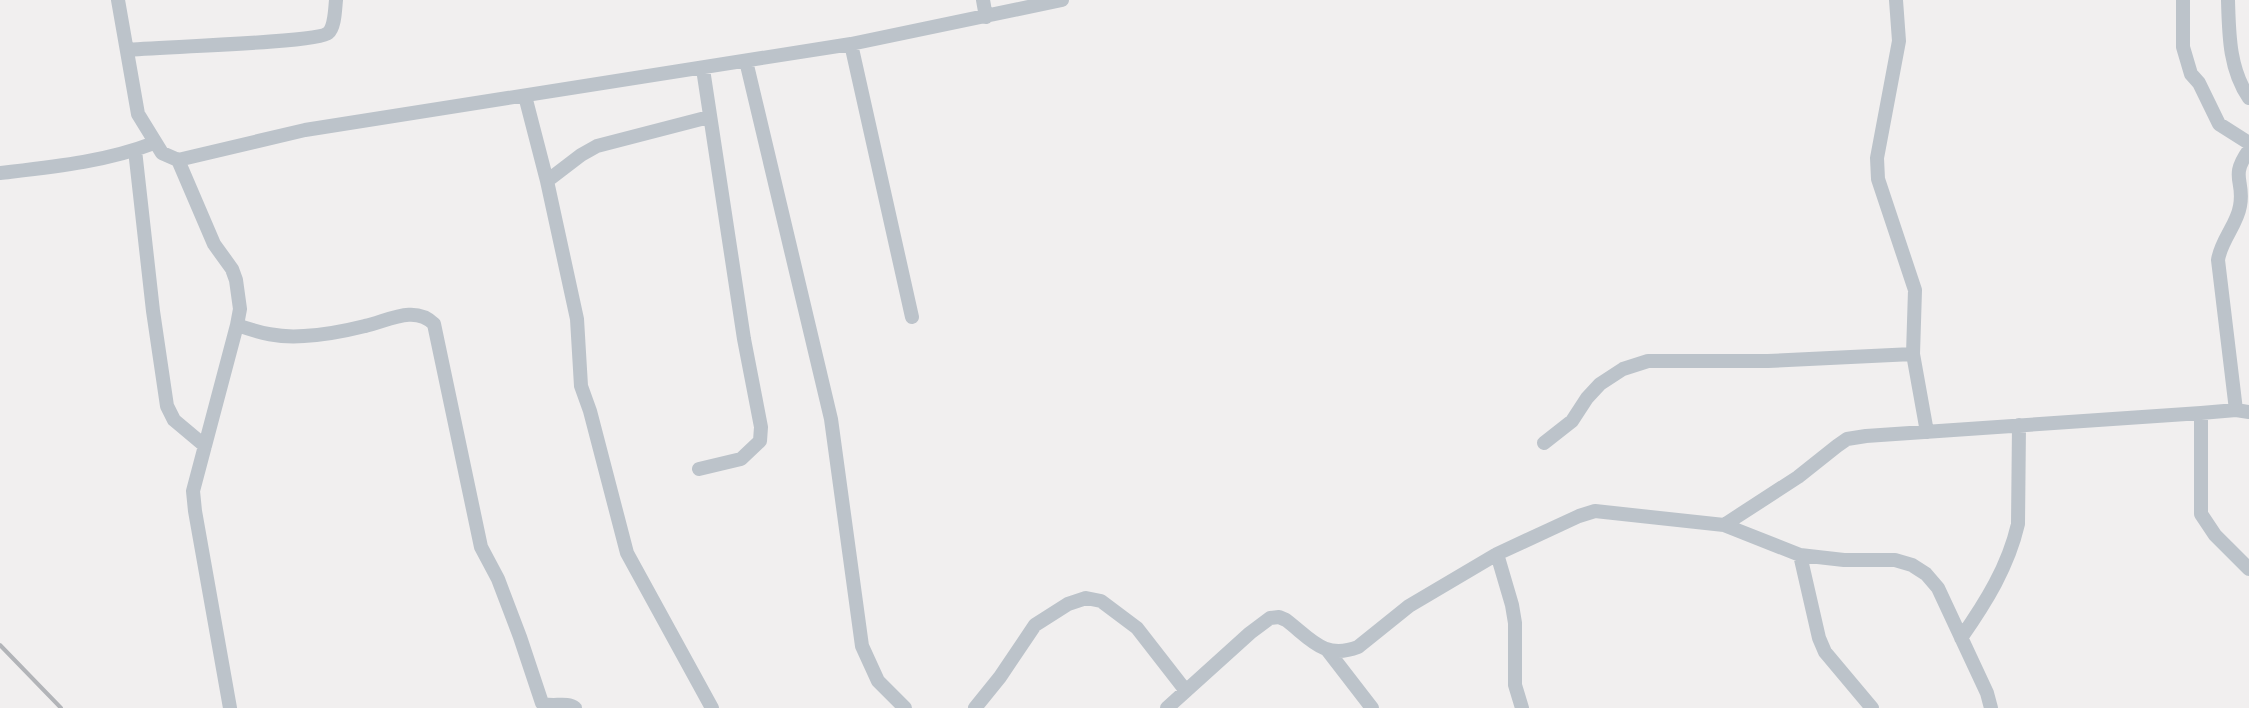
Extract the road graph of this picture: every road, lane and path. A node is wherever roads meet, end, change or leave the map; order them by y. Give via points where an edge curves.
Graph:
1 (118, 0) edge
2 (336, 0) edge
3 (983, 0) edge
4 (1062, 0) edge
5 (1896, 0) edge
6 (2183, 0) edge
7 (2228, 0) edge
8 (986, 17) junction
9 (851, 44) junction
10 (127, 50) junction
11 (746, 61) junction
12 (703, 69) junction
13 (525, 96) junction
14 (2249, 98) edge
15 (710, 117) junction
16 (2249, 142) edge
17 (154, 143) junction
18 (135, 150) junction
19 (2249, 150) edge
20 (178, 160) junction
21 (0, 173) edge
22 (547, 181) junction
23 (912, 317) dead end
24 (237, 325) junction
25 (1913, 354) junction
26 (2243, 411) edge
27 (2201, 413) junction
28 (2020, 425) junction
29 (1927, 432) junction
30 (1544, 443) dead end
31 (205, 446) junction
32 (699, 469) dead end
33 (1724, 525) junction
34 (1497, 554) junction
35 (1800, 555) junction
36 (2249, 569) edge
37 (1961, 638) junction
38 (1328, 652) junction
39 (1186, 691) junction
40 (230, 708) edge
41 (575, 708) edge
42 (712, 708) edge
43 (906, 708) edge
44 (975, 708) edge
45 (1167, 708) edge
46 (1372, 708) edge
47 (1522, 708) edge
48 (1872, 708) edge
49 (1991, 708) edge

1 - 10 street
2 - 10 street via 330,32 322,36
3 - 8 street
4 - 8 street
5 - 25 street via 1899,41 1877,167 1878,179 1915,290
6 - 16 street via 2183,47 2191,74 2199,83 2219,124
7 - 14 street via 2229,41 2234,67
8 - 9 street
9 - 11 street
9 - 23 street
10 - 17 street via 138,114
11 - 12 street
11 - 43 street via 830,419 862,646 878,681
12 - 13 street
12 - 15 street
13 - 20 street via 305,130
13 - 22 street
15 - 22 street via 597,146
15 - 32 street via 761,427 760,441 741,458
17 - 18 street
17 - 20 street via 162,153
18 - 21 street via 60,166
18 - 31 street via 167,406 174,420
19 - 26 street via 2238,170 2241,204 2220,247 2218,260
20 - 24 street via 214,244 236,280 240,309
22 - 42 street via 577,319 581,386 627,553
24 - 31 street
24 - 41 street via 271,336 302,336 334,333 403,315 424,317 434,324 481,547 498,578 542,703 548,706 572,705
25 - 29 street
25 - 30 street via 1768,361 1648,361 1623,369 1600,384 1572,421
26 - 27 street
27 - 28 street
27 - 36 street via 2201,514 2214,535
28 - 29 street
28 - 37 street via 2015,537 1992,592
29 - 33 street via 1847,439 1798,477
31 - 40 street via 194,491 195,511
33 - 34 street via 1596,511 1578,516
33 - 35 street
34 - 38 street via 1409,606 1358,647
34 - 47 street via 1515,623 1515,685
35 - 37 street via 1844,560 1895,560 1912,566 1926,574 1938,588
35 - 48 street via 1825,652
37 - 49 street
38 - 39 street via 1286,620 1270,618
38 - 46 street
39 - 44 street via 1137,628 1101,601 1086,598 1068,604 1035,625
39 - 45 street

